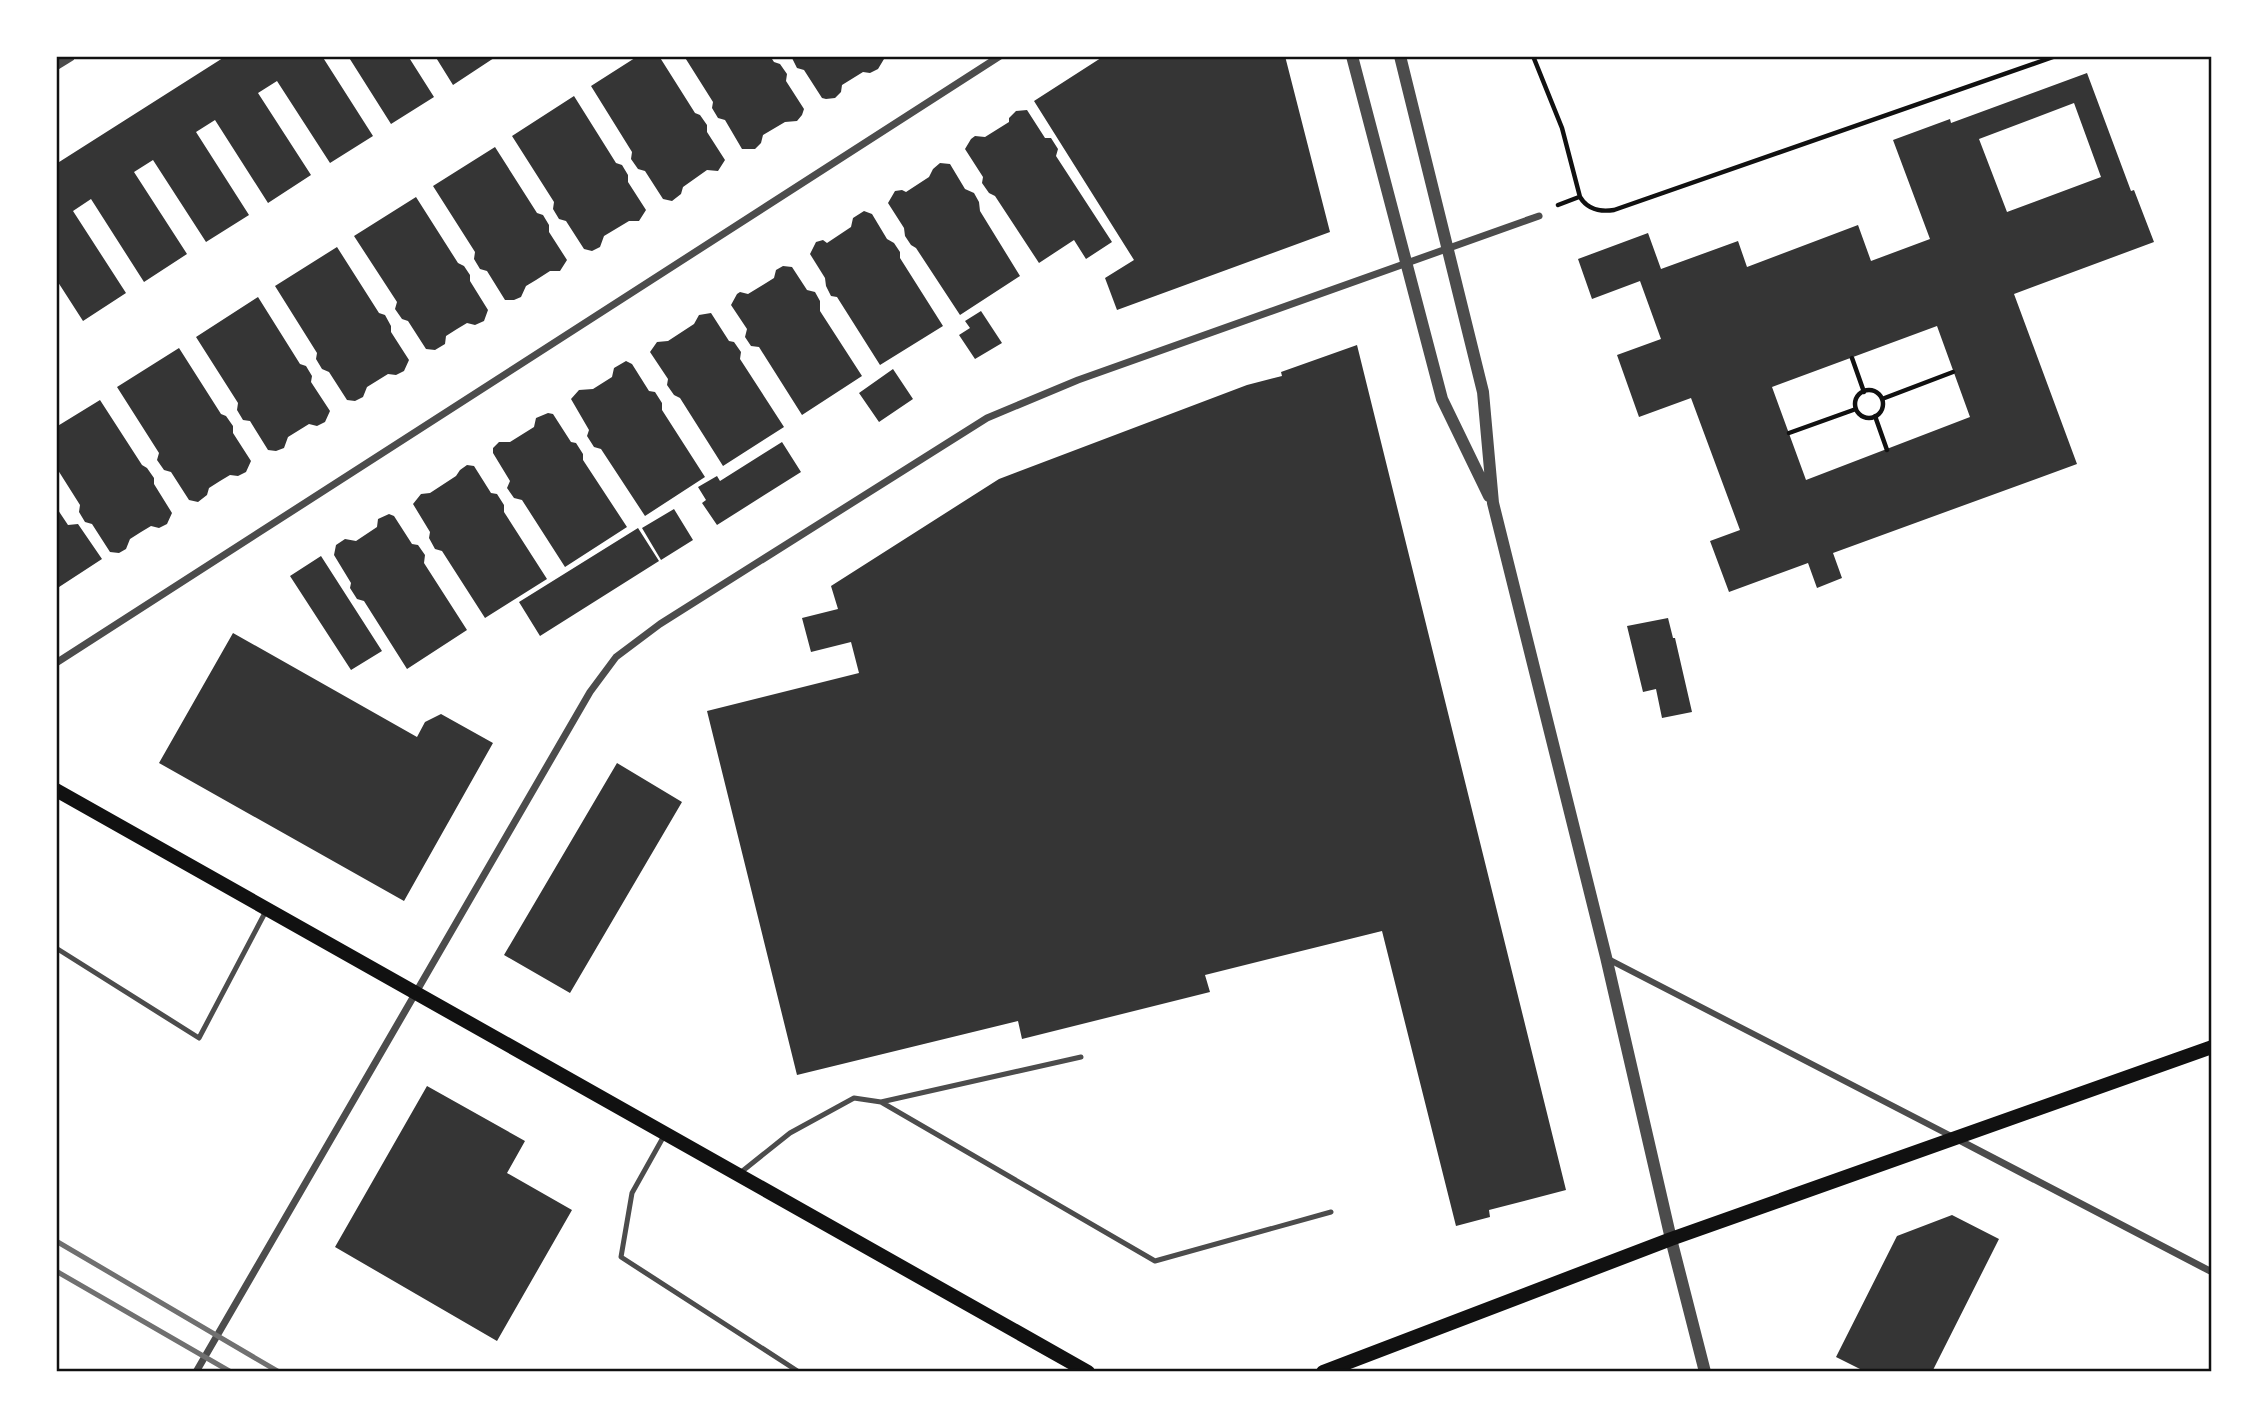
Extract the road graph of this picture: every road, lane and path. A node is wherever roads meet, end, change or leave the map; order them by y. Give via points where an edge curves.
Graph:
1 (69, 56) edge
2 (1000, 56) edge
3 (1352, 56) edge
4 (1400, 56) edge
5 (1532, 56) edge
6 (2056, 56) edge
7 (56, 64) edge
8 (1539, 216) dead end
9 (1447, 247) junction
10 (1406, 262) junction
11 (1852, 358) dead end
12 (1953, 372) dead end
13 (1864, 392) junction
14 (1882, 399) junction
15 (1856, 409) junction
16 (1875, 416) junction
17 (1789, 433) dead end
18 (1887, 450) dead end
19 (1493, 503) junction
20 (56, 663) edge
21 (56, 790) edge
22 (267, 909) junction
23 (56, 948) edge
24 (1606, 957) junction
25 (417, 994) junction
26 (2212, 1047) edge
27 (1081, 1057) dead end
28 (880, 1102) junction
29 (666, 1134) junction
30 (1955, 1138) junction
31 (737, 1175) junction
32 (1331, 1212) dead end
33 (1671, 1239) junction
34 (2212, 1272) edge
35 (196, 1372) edge
36 (799, 1372) edge
37 (1088, 1372) edge
38 (1323, 1372) edge
39 (1705, 1372) edge

1 - 7 street
2 - 20 street
3 - 10 street
4 - 9 street
5 - 6 path via 1562,128 1580,197 1584,204 1606,212
8 - 9 street
9 - 10 street
9 - 19 street via 1483,392
10 - 19 street via 1442,399
10 - 25 street via 1078,380 987,418 660,624 616,657 590,692
11 - 13 path
12 - 14 path
13 - 14 path via 1875,392
13 - 15 path via 1856,399
14 - 16 path via 1881,412
15 - 16 path via 1864,417
15 - 17 path
16 - 18 path
19 - 24 street
21 - 22 main road
22 - 23 lane via 199,1038
22 - 25 main road
24 - 30 street
24 - 33 street
25 - 29 main road
25 - 35 street
26 - 30 main road
27 - 28 lane
28 - 31 lane via 855,1098 790,1133
28 - 32 lane via 1155,1261
29 - 31 main road
29 - 36 lane via 632,1193 621,1257
30 - 33 main road
30 - 34 street
31 - 37 main road
33 - 38 main road
33 - 39 street

